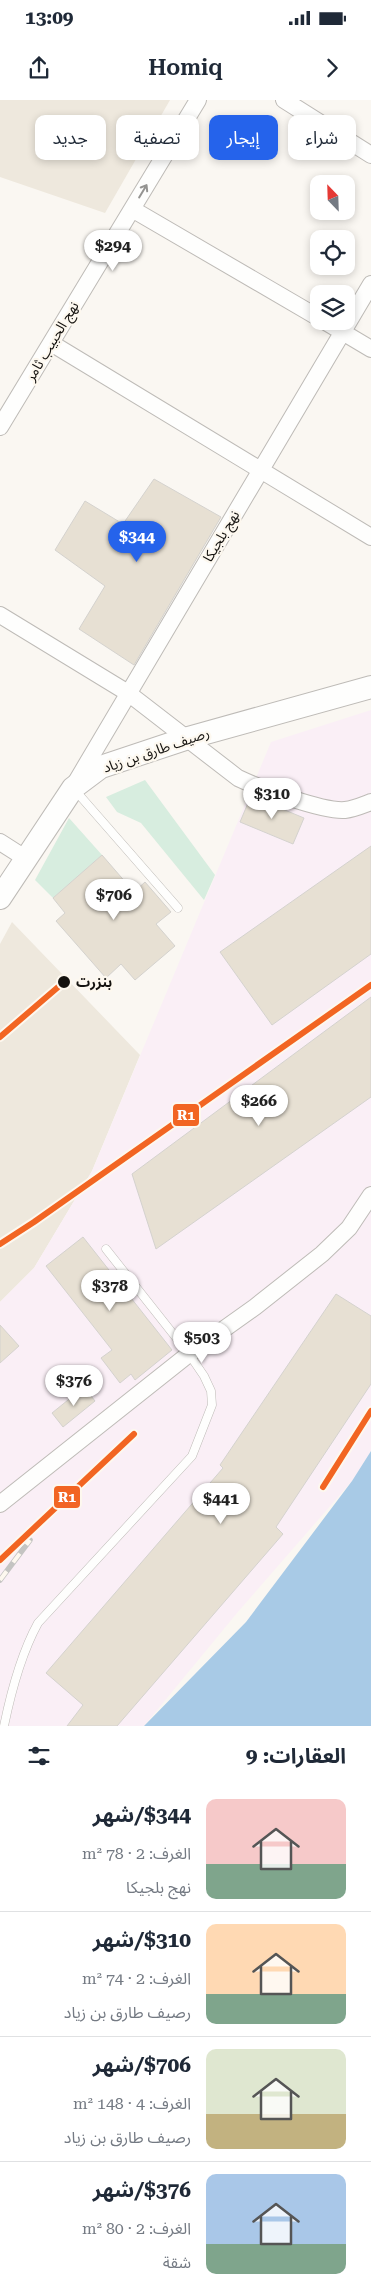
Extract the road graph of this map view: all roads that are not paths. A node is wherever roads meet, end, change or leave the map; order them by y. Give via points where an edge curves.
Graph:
1 (198, 100) edge
2 (284, 100) edge
3 (371, 155) edge
4 (132, 209) junction
5 (371, 284) edge
6 (310, 313) edge
7 (339, 330) edge
8 (342, 332) junction
9 (51, 343) junction
10 (371, 350) edge
11 (0, 427) edge
12 (261, 469) junction
13 (371, 537) edge
14 (0, 615) edge
15 (371, 687) edge
16 (128, 693) junction
17 (188, 738) junction
18 (73, 788) junction
19 (371, 802) edge
20 (0, 842) edge
21 (26, 858) junction
22 (0, 898) edge
23 (178, 908) dead end
24 (371, 1195) edge
25 (106, 1249) dead end
26 (189, 1354) junction
27 (0, 1504) edge
28 (7, 1706) junction
29 (0, 1712) edge
30 (4, 1726) edge

4 -> 1 street, نهج الحبيب ثامر
2 - 3 street
4 - 6 street
4 - 9 street, نهج الحبيب ثامر
5 - 8 street, نهج بلجيكا
7 - 8 street
8 - 10 street
8 - 12 street, نهج بلجيكا
9 - 11 street, نهج الحبيب ثامر
9 - 12 street
12 - 13 street
12 - 16 street, نهج بلجيكا
14 - 16 street
15 - 17 main road, رصيف طارق بن زياد
16 - 17 street
16 - 18 street, نهج بلجيكا
17 - 18 main road, رصيف طارق بن زياد via 101,767
17 - 19 street via 238,778 253,785 329,809 345,810
18 - 21 main road, رصيف طارق بن زياد
18 - 23 lane
20 - 21 street
21 - 22 main road, رصيف طارق بن زياد
24 - 26 street via 349,1228 322,1254
25 - 26 lane
26 - 27 street
26 - 28 lane via 211,1391 212,1405 192,1456 38,1623
28 - 29 lane
28 - 30 lane

